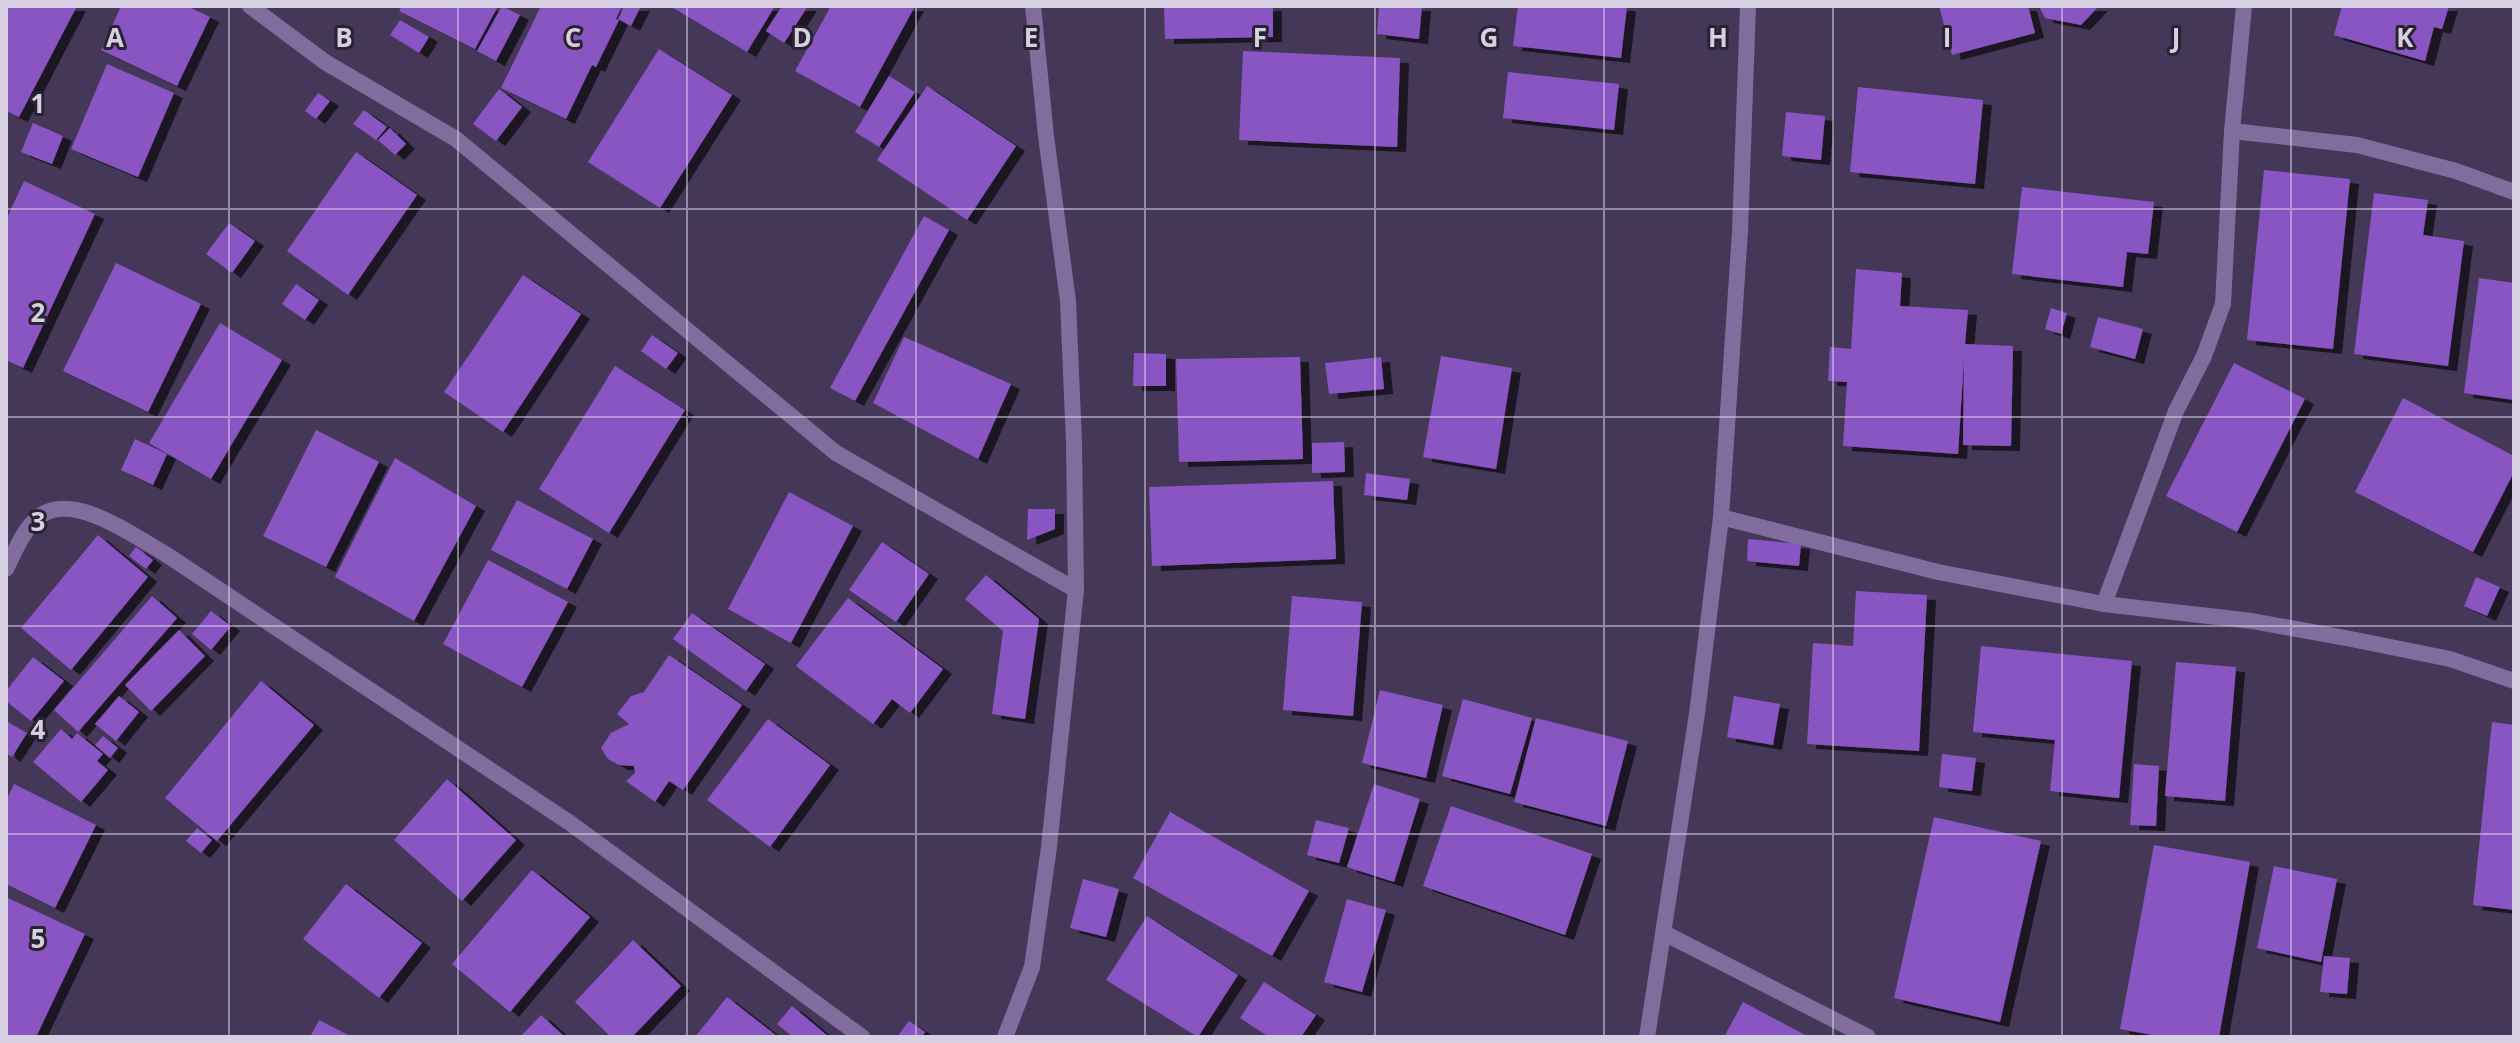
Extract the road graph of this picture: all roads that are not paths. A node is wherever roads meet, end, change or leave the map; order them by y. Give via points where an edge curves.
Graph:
1 (250, 6) edge
2 (1033, 6) edge
3 (1748, 6) edge
4 (2244, 6) edge
5 (2232, 131) junction
6 (2514, 192) edge
7 (1721, 517) junction
8 (6, 569) edge
9 (1076, 590) junction
10 (2104, 604) junction
11 (2514, 681) edge
12 (1664, 933) junction
13 (862, 1037) edge
14 (1005, 1037) edge
15 (1647, 1037) edge
16 (1868, 1037) edge

1 - 9 street via 325,62 456,139 836,453
2 - 9 street via 1068,301
3 - 7 street
4 - 5 street
5 - 6 street via 2357,145
5 - 10 street via 2223,304 2176,411
7 - 10 street via 1938,572
7 - 12 street
8 - 13 street via 41,515 77,508 109,523 167,555 570,823
9 - 14 street via 1032,967
10 - 11 street via 2351,639 2450,659
12 - 15 street
12 - 16 street

